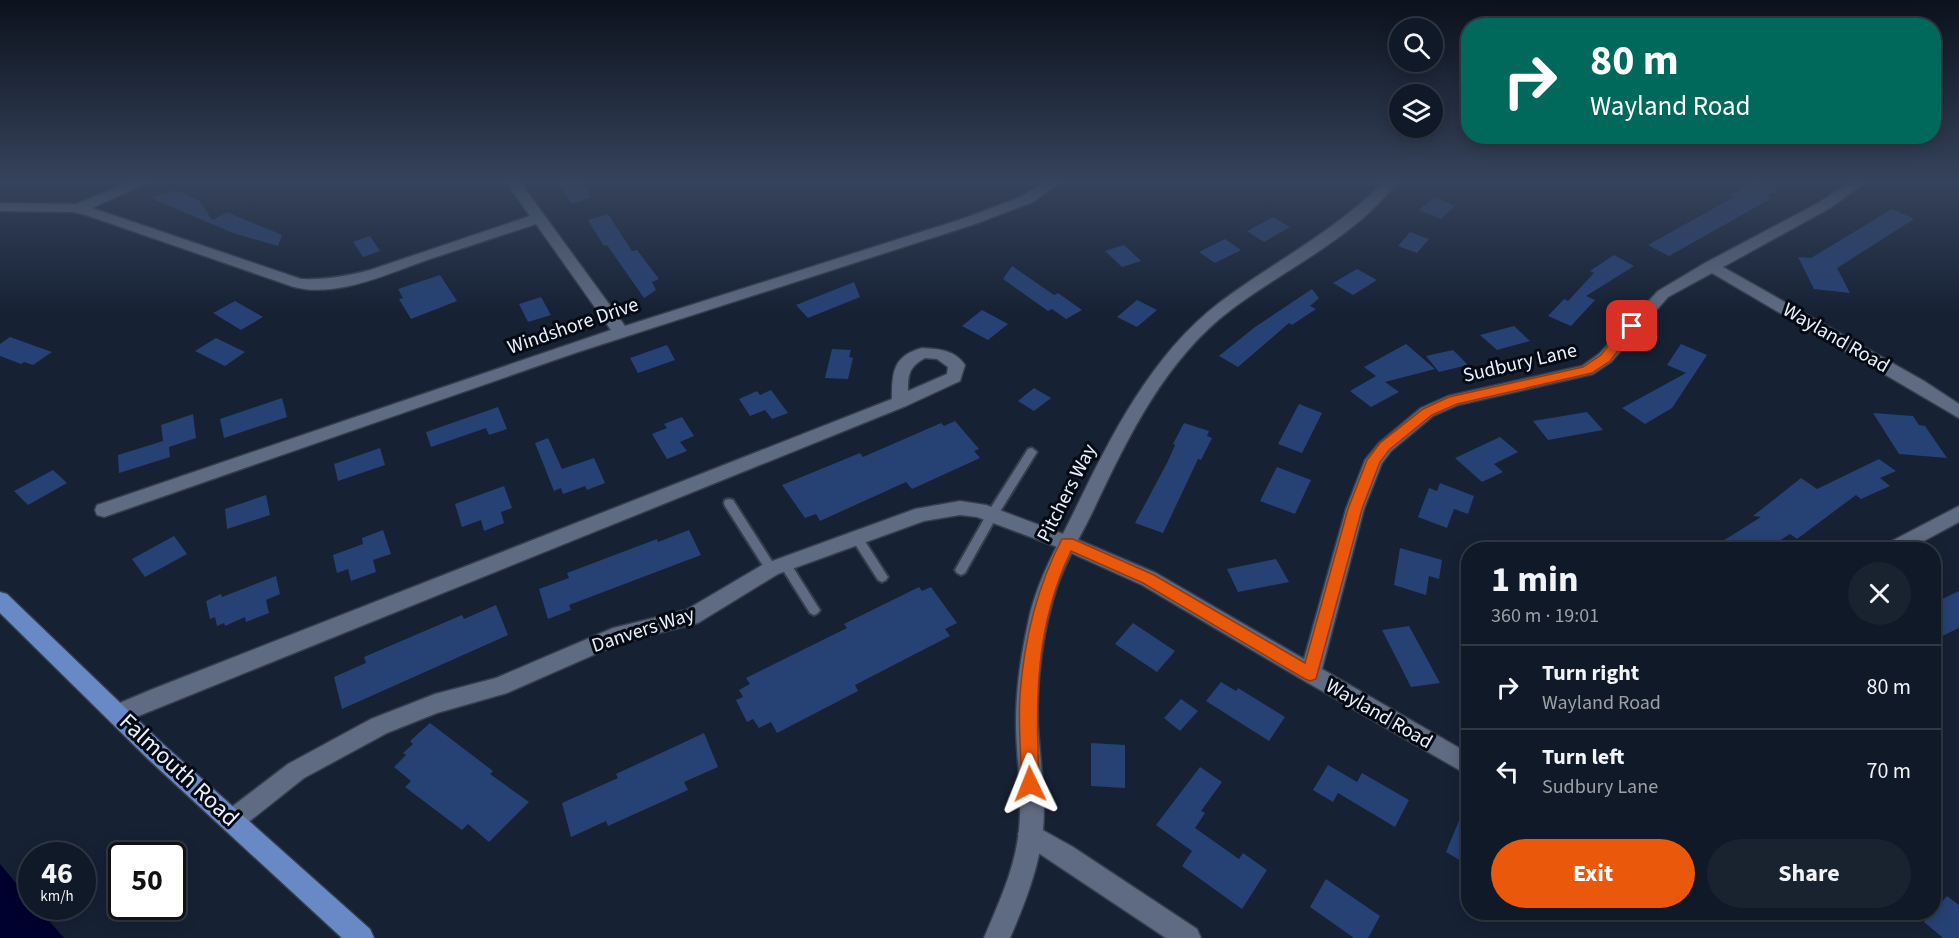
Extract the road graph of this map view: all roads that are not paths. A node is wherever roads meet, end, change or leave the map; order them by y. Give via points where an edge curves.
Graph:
1 (135, 226) edge
2 (516, 226) edge
3 (545, 226) edge
4 (955, 226) edge
5 (1343, 226) edge
6 (1786, 226) edge
7 (1710, 266) junction
8 (621, 332) junction
9 (900, 402) dead end
10 (1959, 412) edge
11 (1032, 452) dead end
12 (729, 503) dead end
13 (104, 510) dead end
14 (1959, 513) edge
15 (992, 514) junction
16 (858, 538) junction
17 (1906, 542) edge
18 (1067, 543) junction
19 (778, 567) junction
20 (961, 570) dead end
21 (882, 577) dead end
22 (0, 600) edge
23 (814, 610) dead end
24 (1310, 674) junction
25 (118, 714) junction
26 (1461, 761) edge
27 (233, 820) junction
28 (1030, 834) junction
29 (361, 938) edge
30 (997, 938) edge
31 (1188, 938) edge

1 - 2 street via 309,285 328,285 364,276
3 - 8 street
4 - 8 street, Windshore Drive
5 - 18 street, Pitchers Way via 1223,307 1174,354 1131,420
6 - 7 street, Sudbury Lane
7 - 10 street, Wayland Road
7 - 24 street, Sudbury Lane via 1663,294 1605,358 1587,370 1454,400 1427,412 1385,447 1374,460 1355,509
8 - 13 street, Windshore Drive
9 - 25 street
11 - 15 lane
12 - 19 lane
14 - 17 street
15 - 16 street, Danvers Way via 944,509
15 - 18 street, Danvers Way
15 - 20 lane
16 - 19 street, Danvers Way
16 - 21 lane
18 - 24 street, Wayland Road via 1149,579
18 - 28 street, Pitchers Way via 1041,607 1032,661 1027,723
19 - 23 lane
19 - 27 street, Danvers Way via 690,617 620,634 499,686 435,704 379,726 296,771
22 - 25 main road, Falmouth Road
24 - 26 street, Wayland Road
25 - 27 main road, Falmouth Road
27 - 29 main road, Falmouth Road
28 - 30 street, Pitchers Way via 1014,902
28 - 31 street

